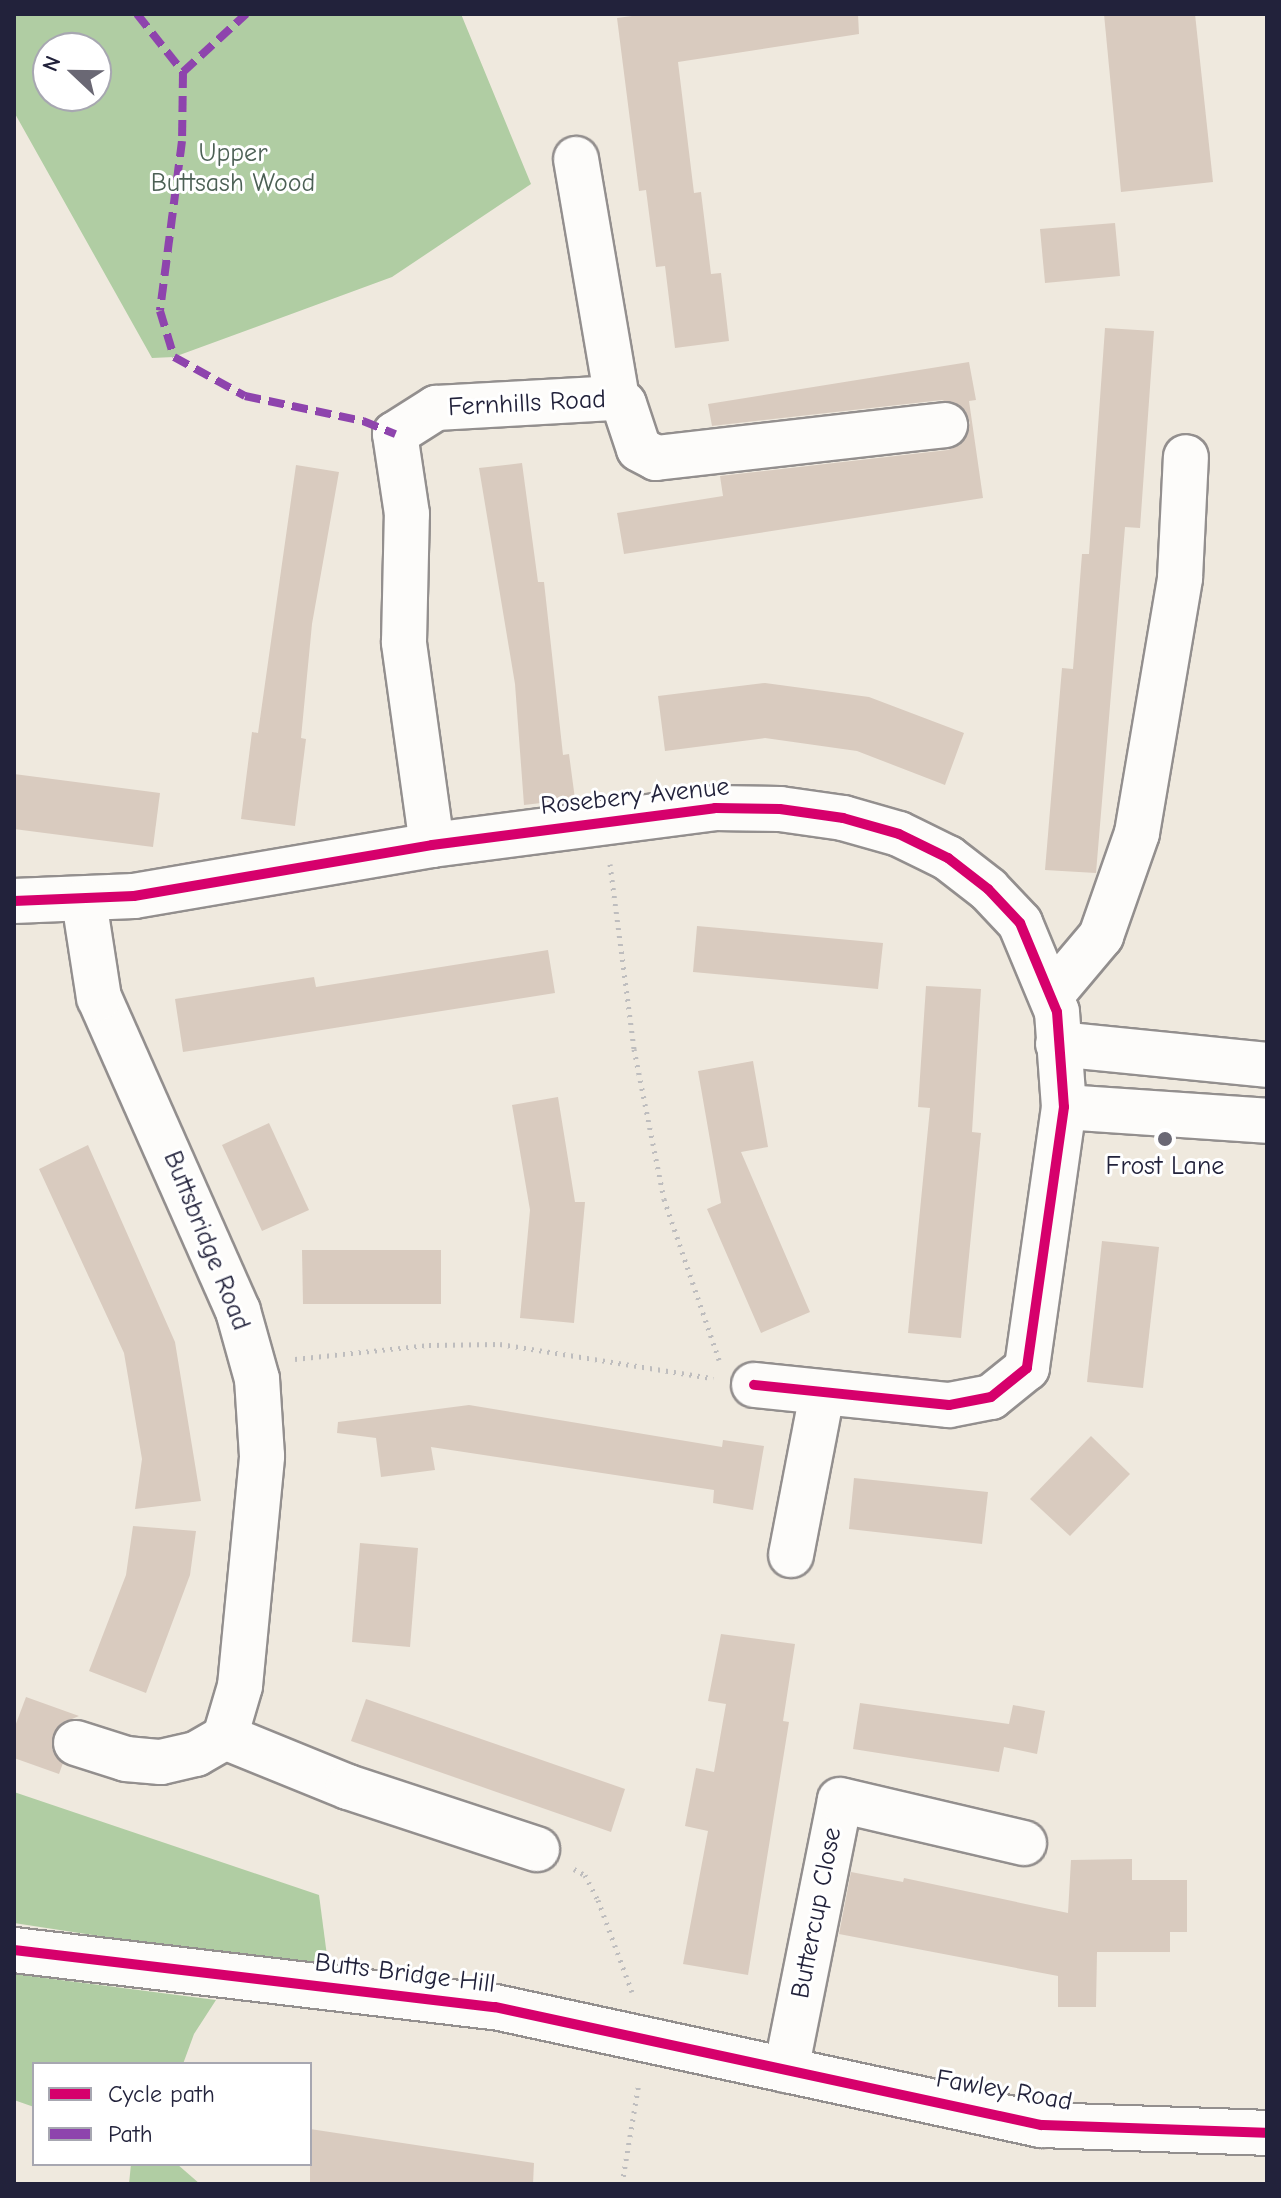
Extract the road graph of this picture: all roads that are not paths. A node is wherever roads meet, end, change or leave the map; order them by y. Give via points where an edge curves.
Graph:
1 (576, 159) dead end
2 (617, 398) junction
3 (945, 425) dead end
4 (1186, 457) dead end
5 (432, 845) junction
6 (14, 901) edge
7 (84, 901) junction
8 (1053, 993) junction
9 (1058, 1044) junction
10 (1267, 1065) edge
11 (1064, 1107) junction
12 (1267, 1121) edge
13 (740, 1382) road end
14 (822, 1394) junction
15 (791, 1555) dead end
16 (225, 1737) junction
17 (76, 1743) dead end
18 (1024, 1843) dead end
19 (537, 1849) road end
20 (14, 1950) edge
21 (786, 2070) junction
22 (1267, 2133) edge

1 - 2 street
2 - 3 street, Fernhills Road via 628,413 639,449 656,458
2 - 5 street, Fernhills Road via 436,408 395,434 407,514 404,642
4 - 8 street via 1180,578 1137,833 1101,936
5 - 7 street, Rosebery Avenue
5 - 8 street, Rosebery Avenue via 746,807 843,818 899,834 948,858 1005,905 1032,943
6 - 7 street, Rosebery Avenue
7 - 16 street, Buttsbridge Road via 99,998 219,1259 252,1362 260,1415 260,1505 240,1686
8 - 9 street, Rosebery Avenue
9 - 10 street
9 - 11 street, Rosebery Avenue
11 - 12 street
11 - 14 street, Rosebery Avenue via 1027,1368 991,1397 949,1405
13 - 14 street, Rosebery Avenue
14 - 15 street
16 - 17 street via 196,1754 161,1762 126,1759
16 - 19 street via 348,1787
18 - 21 street, Buttercup Close via 840,1800
20 - 21 street, Butts Bridge Hill via 495,2007
21 - 22 street, Fawley Road via 1041,2125

